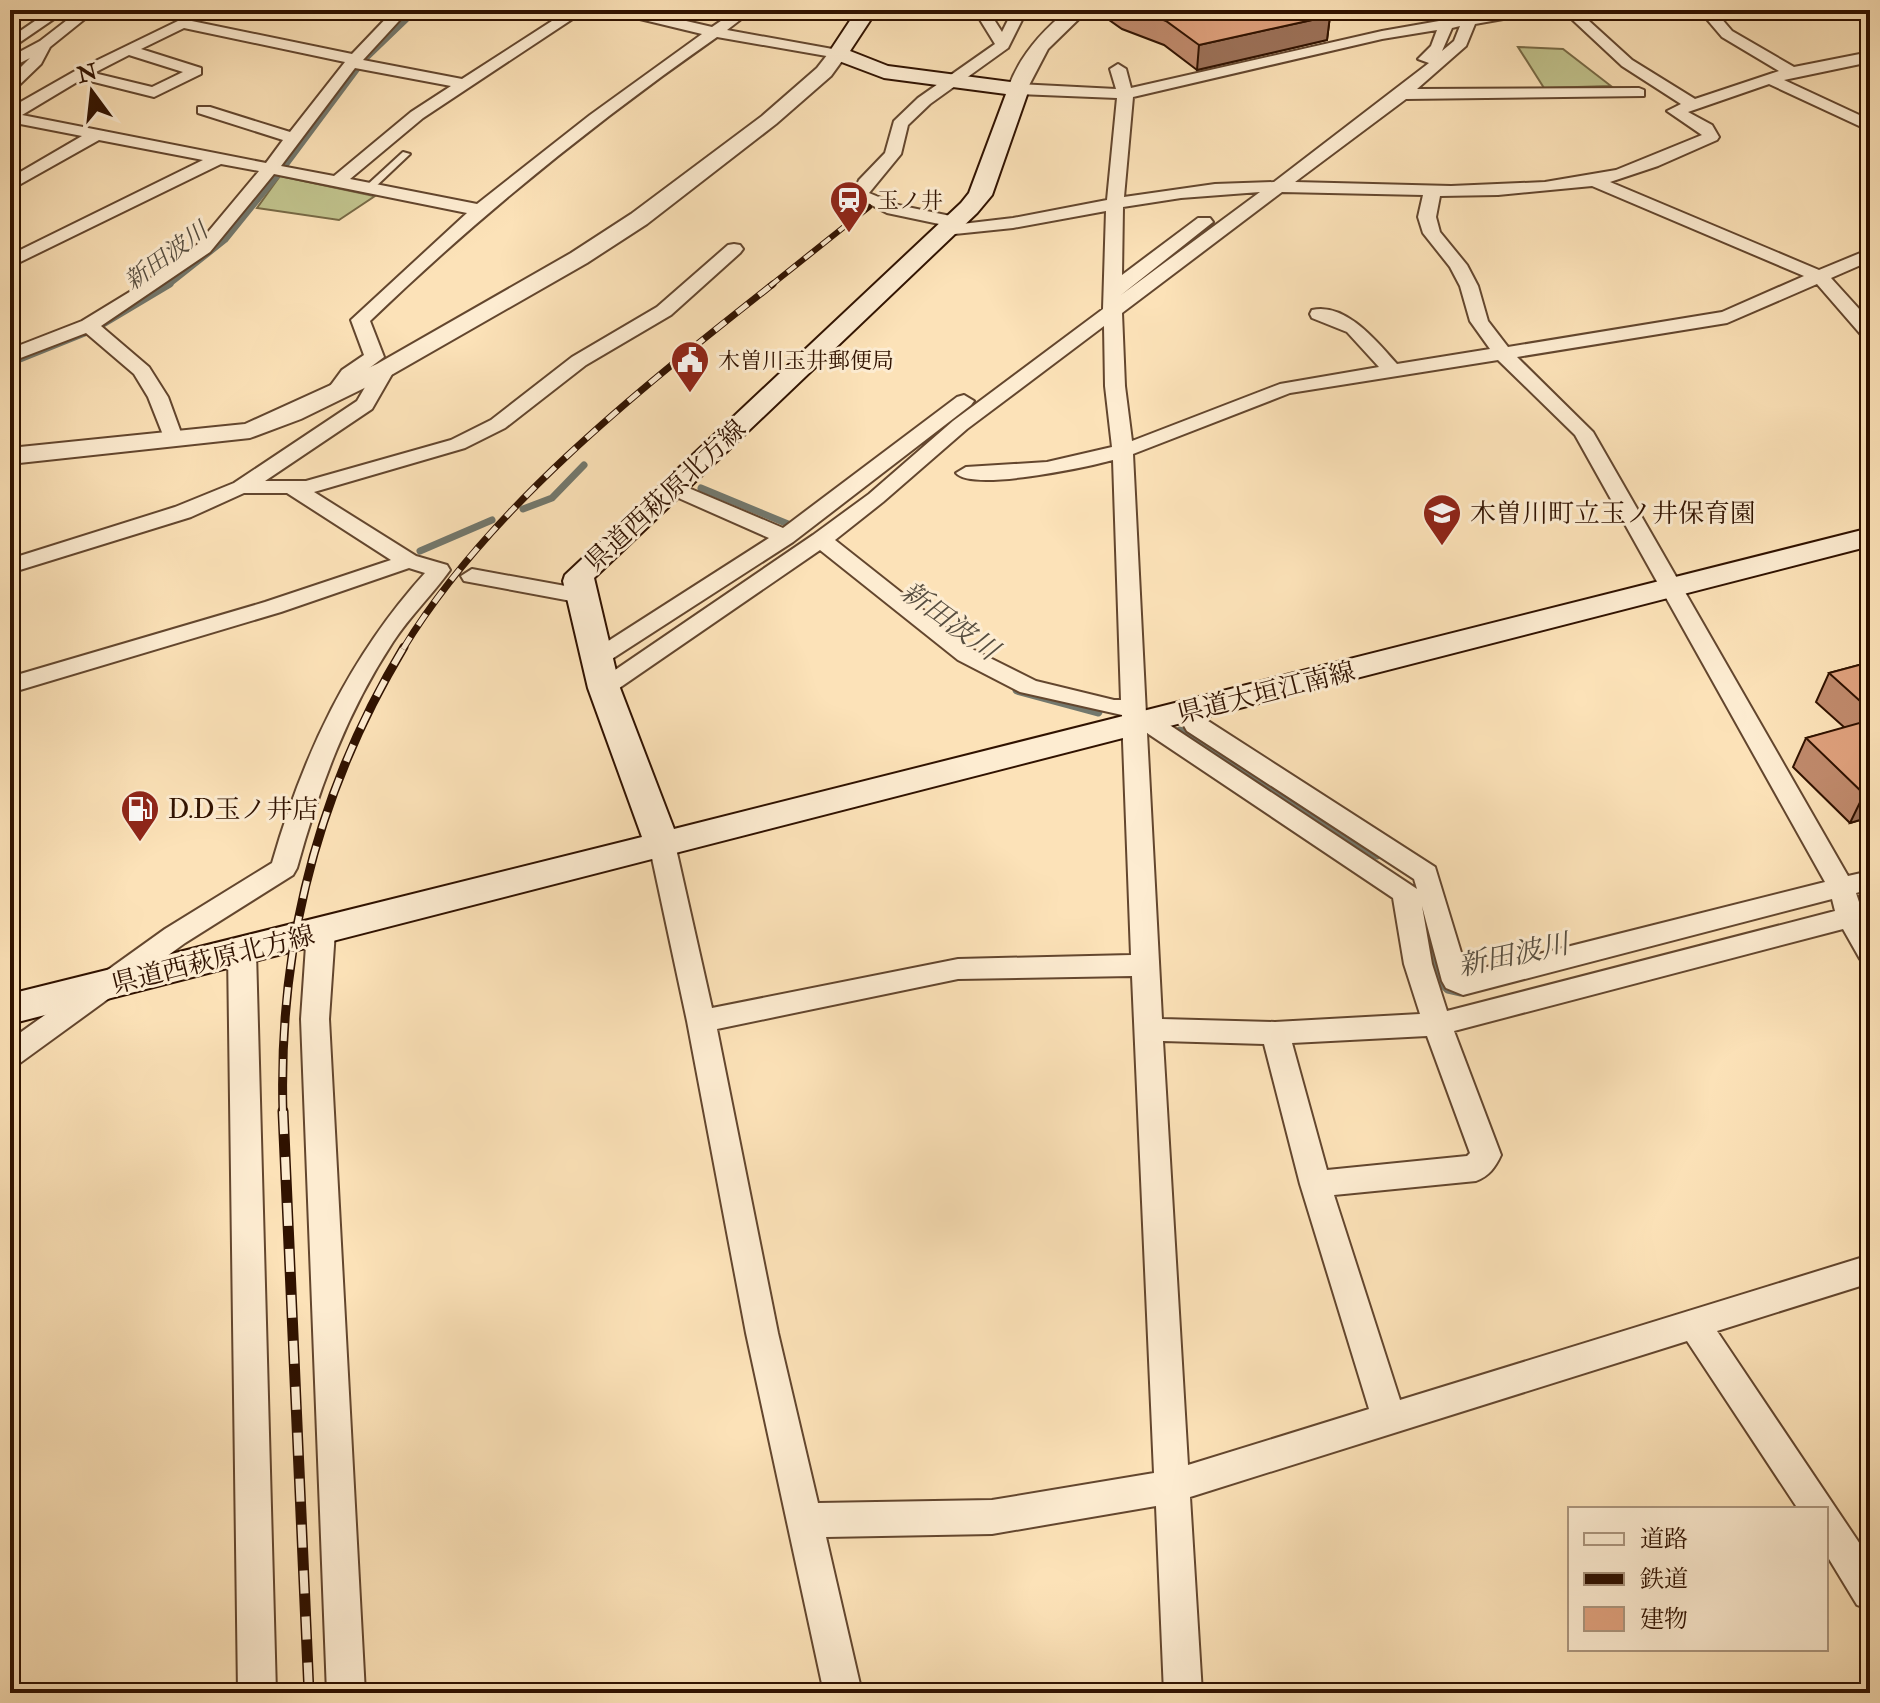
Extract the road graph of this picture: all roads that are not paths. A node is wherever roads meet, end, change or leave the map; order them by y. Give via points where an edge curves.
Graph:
1 (60, 10) edge
2 (89, 10) edge
3 (402, 10) edge
4 (579, 10) edge
5 (620, 10) edge
6 (746, 10) edge
7 (867, 10) edge
8 (981, 10) edge
9 (1020, 10) edge
10 (1079, 10) edge
11 (1532, 10) edge
12 (1569, 10) edge
13 (1706, 10) edge
14 (1466, 16) edge
15 (1446, 18) edge
16 (1329, 26) edge
17 (714, 32) junction
18 (1343, 44) junction
19 (10, 45) edge
20 (43, 45) junction
21 (1003, 45) junction
22 (128, 50) junction
23 (838, 54) junction
24 (1870, 57) edge
25 (10, 63) edge
26 (353, 63) junction
27 (1791, 72) junction
28 (80, 74) junction
29 (1772, 80) junction
30 (1122, 81) junction
31 (952, 82) junction
32 (462, 84) junction
33 (10, 86) edge
34 (1018, 89) junction
35 (1639, 93) dead end
36 (1402, 94) junction
37 (1694, 104) junction
38 (204, 110) dead end
39 (10, 116) edge
40 (1870, 126) edge
41 (97, 134) junction
42 (293, 138) junction
43 (406, 154) dead end
44 (216, 160) junction
45 (269, 169) junction
46 (1594, 181) junction
47 (337, 182) junction
48 (10, 185) edge
49 (1249, 187) junction
50 (369, 188) junction
51 (1277, 188) junction
52 (1432, 193) junction
53 (1115, 203) junction
54 (479, 210) junction
55 (950, 226) junction
56 (734, 249) dead end
57 (1870, 254) edge
58 (10, 262) edge
59 (1821, 277) junction
60 (1112, 302) junction
61 (1319, 314) dead end
62 (89, 325) junction
63 (1870, 333) edge
64 (1504, 355) junction
65 (10, 356) edge
66 (385, 369) junction
67 (1393, 372) junction
68 (335, 393) junction
69 (174, 441) junction
70 (1123, 450) junction
71 (10, 456) edge
72 (966, 473) dead end
73 (241, 487) junction
74 (292, 487) junction
75 (672, 488) junction
76 (785, 537) junction
77 (1870, 537) edge
78 (821, 540) junction
79 (408, 561) junction
80 (10, 566) edge
81 (472, 576) dead end
82 (1670, 589) junction
83 (582, 596) junction
84 (596, 659) junction
85 (10, 685) edge
86 (604, 688) junction
87 (1188, 712) junction
88 (1139, 719) junction
89 (662, 844) junction
90 (1870, 880) edge
91 (1841, 887) junction
92 (1860, 915) edge
93 (321, 931) junction
94 (242, 952) junction
95 (1870, 952) edge
96 (1145, 965) junction
97 (110, 985) junction
98 (10, 1009) edge
99 (701, 1021) junction
100 (1437, 1024) junction
101 (1149, 1030) junction
102 (1275, 1033) junction
103 (10, 1055) edge
104 (1315, 1184) junction
105 (1870, 1269) edge
106 (1695, 1325) junction
107 (1390, 1421) junction
108 (1171, 1487) junction
109 (1817, 1507) edge
110 (804, 1520) junction
111 (1828, 1525) edge
112 (1870, 1592) edge
113 (257, 1693) edge
114 (346, 1693) edge
115 (843, 1693) edge
116 (1183, 1693) edge

1 - 19 street
2 - 20 street
3 - 26 street
4 - 32 street
5 - 17 street
6 - 17 street
7 - 23 main road
8 - 21 street
9 - 21 street
10 - 34 street via 1035,54
11 - 14 street
12 - 37 street via 1640,74
13 - 27 street via 1727,34
14 - 15 street
14 - 36 street via 1461,43
15 - 18 street
15 - 49 street via 1433,54
16 - 18 street
17 - 23 street
17 - 54 street
18 - 30 street
20 - 25 street
20 - 33 street via 36,61
21 - 31 street
22 - 26 street via 182,23 350,58
22 - 28 street
22 - 28 street via 196,71 154,92
23 - 31 main road via 884,72
23 - 66 street via 769,120 639,219
24 - 27 street
26 - 32 street
26 - 42 street
27 - 29 street
28 - 39 street
29 - 37 street
29 - 40 street
30 - 34 street
30 - 53 street
31 - 34 main road
31 - 55 street via 900,124 893,154 860,195
32 - 47 street
34 - 55 main road, 県道西萩原北方線 via 980,195
35 - 36 street
36 - 51 street
37 - 46 street via 1675,111 1706,128 1711,137
38 - 42 street
39 - 41 street
41 - 44 street
41 - 48 street
42 - 45 street
43 - 50 lane
44 - 45 street
44 - 58 street
45 - 47 street
45 - 62 street via 204,248
46 - 52 street
46 - 59 street
47 - 50 street
49 - 51 street
49 - 53 street
49 - 60 street
50 - 54 street
51 - 52 street
51 - 60 street
52 - 64 street via 1427,217 1432,233 1458,265 1479,321
53 - 55 street via 990,228
53 - 60 street
54 - 68 street via 360,320 374,357 349,374
55 - 75 main road, 県道西萩原北方線
56 - 74 street via 664,311 579,361 498,424 458,444
57 - 59 street
59 - 63 street
59 - 64 street via 1727,317
60 - 70 street
60 - 76 street
60 - 78 street
61 - 67 street via 1354,328
62 - 65 street
62 - 69 street via 142,371
64 - 67 street
64 - 82 street via 1583,432
66 - 68 street
66 - 73 street via 365,405
67 - 70 street via 1287,388
68 - 69 street via 250,431
69 - 71 street
70 - 72 street via 1019,473
70 - 88 street
73 - 74 street
73 - 80 street via 183,512
74 - 79 street
75 - 76 street
75 - 83 main road, 県道西萩原北方線 via 584,569 578,581
76 - 84 street
77 - 82 main road, 県道大垣江南線
78 - 86 street
78 - 88 street via 966,655 1028,687
79 - 85 street
79 - 97 street via 439,570 373,650 310,778 284,868 175,936
81 - 83 street
82 - 87 main road, 県道大垣江南線
82 - 91 street
83 - 84 main road, 県道西萩原北方線
84 - 86 main road, 県道西萩原北方線
86 - 89 main road, 県道西萩原北方線
87 - 88 main road, 県道大垣江南線
87 - 91 street via 1196,725 1426,874 1456,981 1463,984
88 - 89 main road, 県道大垣江南線
88 - 96 street
88 - 100 street via 1406,893 1418,964
89 - 93 main road, 県道西萩原北方線
89 - 99 street
90 - 91 street
91 - 92 street
92 - 95 street
92 - 100 street
93 - 94 main road, 県道西萩原北方線
93 - 114 street via 315,1019
94 - 97 main road, 県道西萩原北方線
94 - 113 street
96 - 99 street via 958,969
96 - 101 street
97 - 98 main road, 県道西萩原北方線
97 - 103 street
99 - 110 street
100 - 102 street
100 - 104 street via 1486,1155 1476,1168
101 - 102 street
101 - 108 street
102 - 104 street
104 - 107 street
105 - 106 street
106 - 107 street
106 - 109 street
107 - 108 street
108 - 110 street via 992,1517
108 - 116 street
110 - 115 street
111 - 112 street

